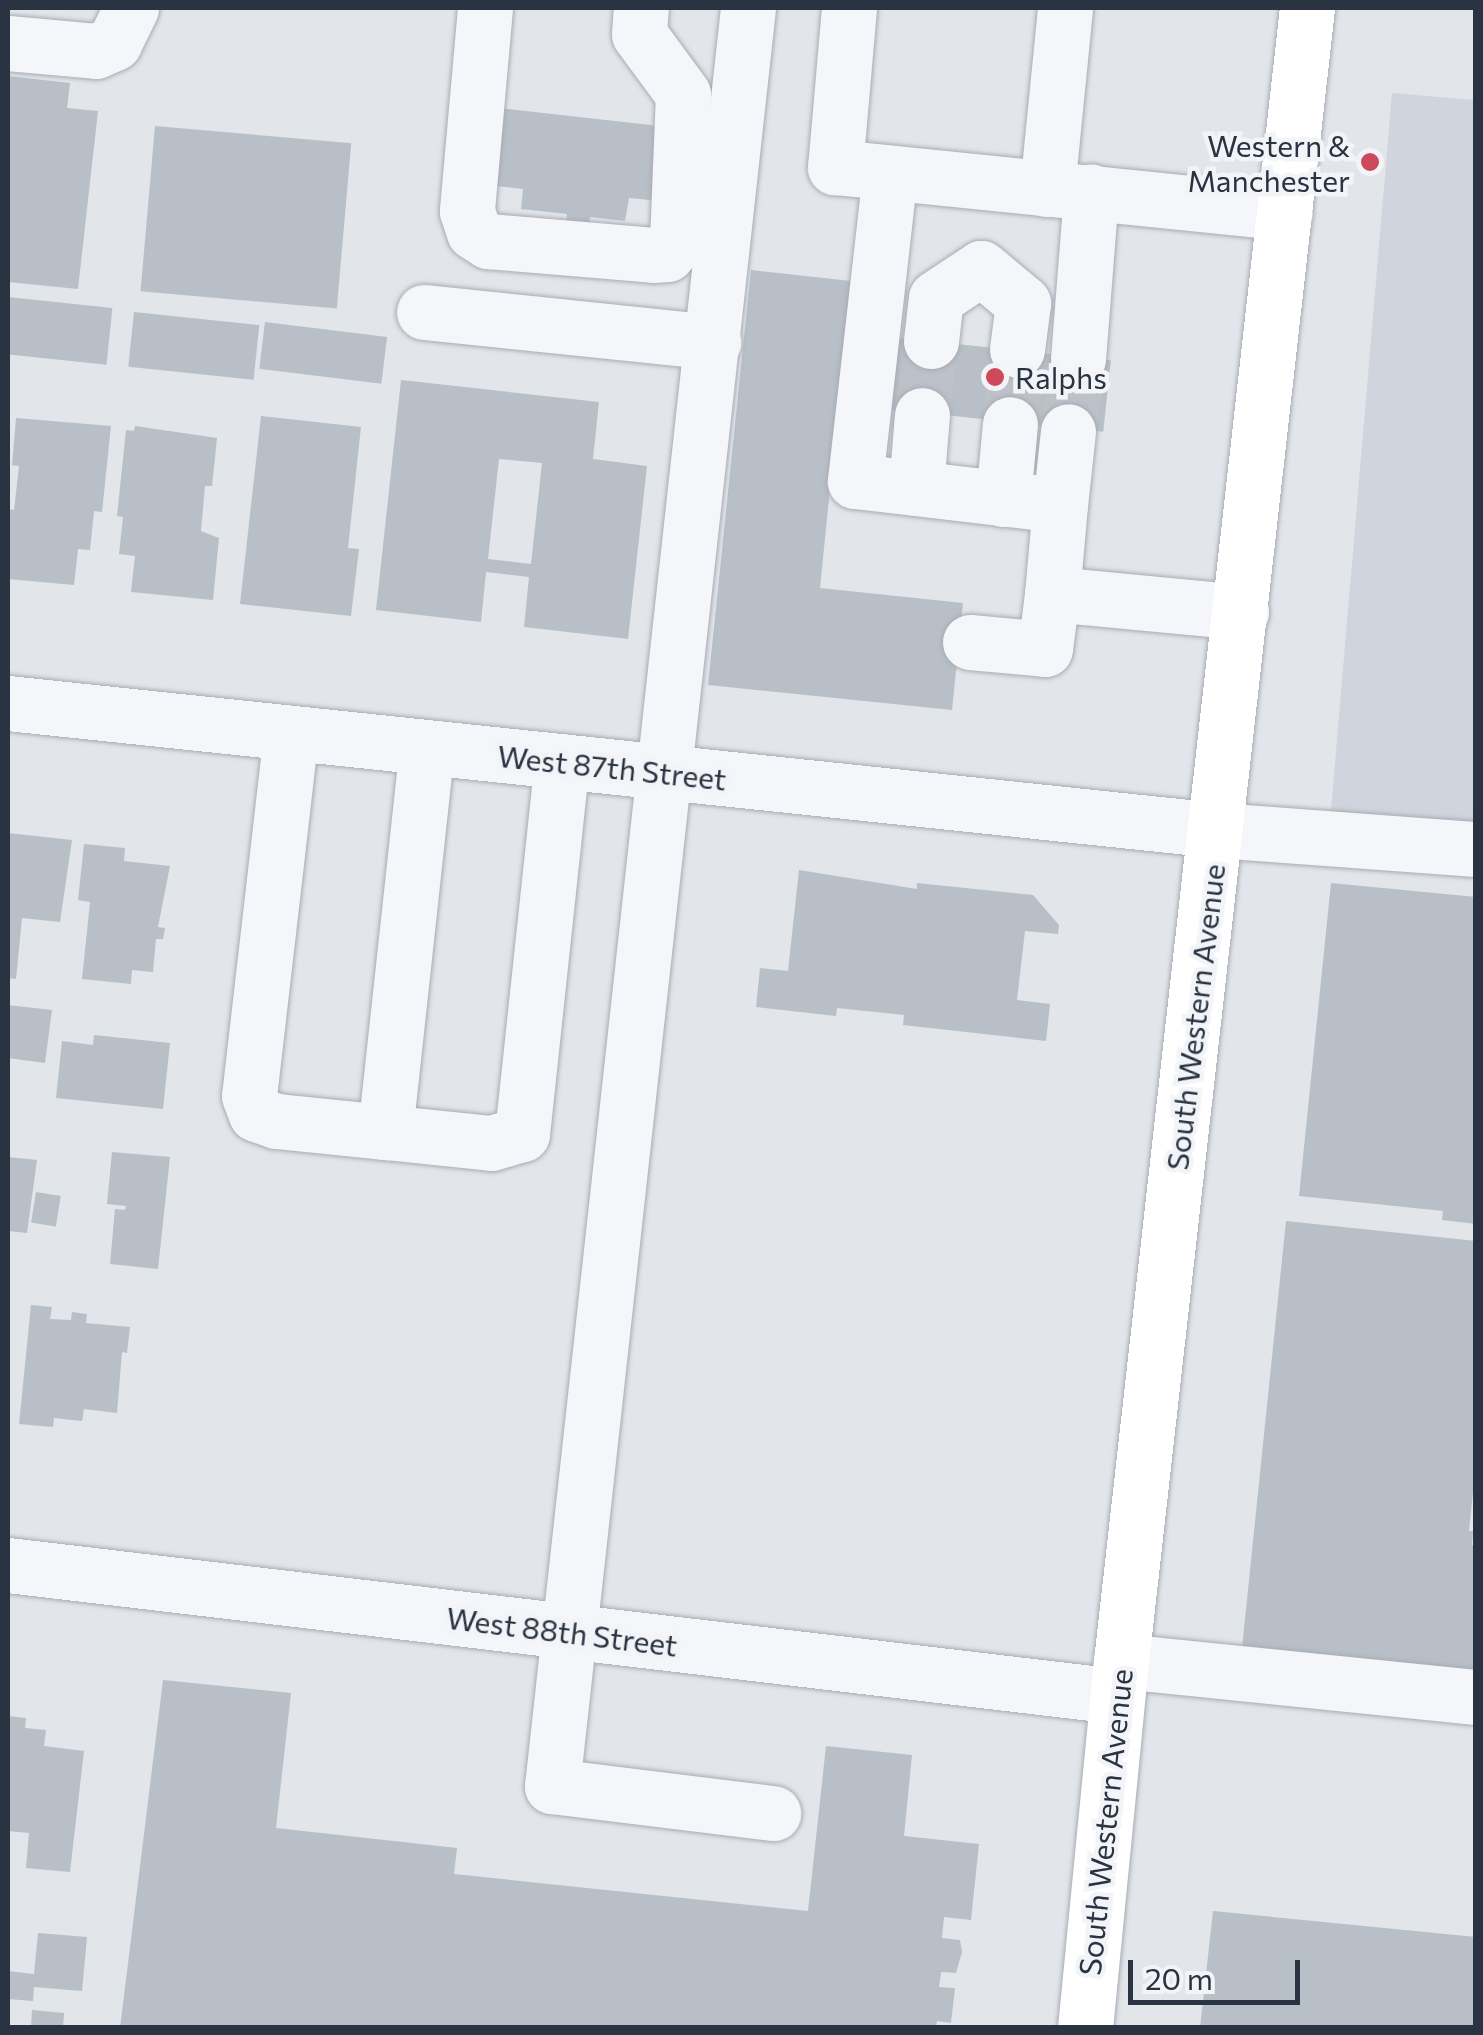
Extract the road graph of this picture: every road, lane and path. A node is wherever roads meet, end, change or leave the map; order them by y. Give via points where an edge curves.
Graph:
1 (131, 8) edge
2 (485, 8) edge
3 (641, 8) edge
4 (748, 8) edge
5 (849, 8) edge
6 (1065, 8) edge
7 (1307, 8) edge
8 (8, 43) edge
9 (890, 173) junction
10 (989, 182) junction
11 (1069, 190) junction
12 (1285, 213) junction
13 (981, 268) junction
14 (424, 312) dead end
15 (931, 341) tunnel mouth
16 (713, 342) junction
17 (1018, 350) tunnel mouth
18 (1078, 359) tunnel mouth
19 (922, 414) tunnel mouth
20 (1010, 424) tunnel mouth
21 (1068, 431) tunnel mouth
22 (916, 488) junction
23 (1004, 499) junction
24 (1060, 505) junction
25 (1052, 594) junction
26 (1240, 612) junction
27 (970, 642) dead end
28 (8, 703) edge
29 (291, 733) junction
30 (427, 747) junction
31 (562, 762) junction
32 (667, 772) junction
33 (1217, 830) junction
34 (1476, 849) edge
35 (385, 1132) junction
36 (8, 1565) edge
37 (569, 1632) junction
38 (1119, 1678) junction
39 (1476, 1697) edge
40 (773, 1813) dead end
41 (1085, 2028) edge

1 - 8 street via 114,43 96,51
2 - 3 street via 468,211 474,232 488,241 667,254 677,242 683,94 638,34
4 - 16 street
5 - 9 street via 835,167
6 - 11 street
7 - 12 main road, South Western Avenue
9 - 10 street
9 - 22 street via 855,481
10 - 11 street
10 - 13 street
11 - 12 street
11 - 18 street
12 - 26 main road, South Western Avenue
13 - 15 street via 936,298
13 - 17 street via 1023,303
14 - 16 street
16 - 32 street
19 - 22 street
20 - 23 street
21 - 24 street
22 - 23 street
23 - 24 street
24 - 25 street
25 - 26 street
25 - 27 street via 1045,649
26 - 33 main road, South Western Avenue
28 - 29 street, West 87th Street
29 - 30 street, West 87th Street
29 - 35 street via 249,1096 256,1114 276,1121
30 - 31 street, West 87th Street
30 - 35 street
31 - 32 street, West 87th Street
31 - 35 street via 522,1134 491,1143
32 - 33 street, West 87th Street
32 - 37 street
33 - 34 street, West 87th Street
33 - 38 main road, South Western Avenue
36 - 37 street, West 88th Street
37 - 38 street, West 88th Street
37 - 40 street via 552,1786
38 - 39 street, West 88th Street
38 - 41 main road, South Western Avenue

